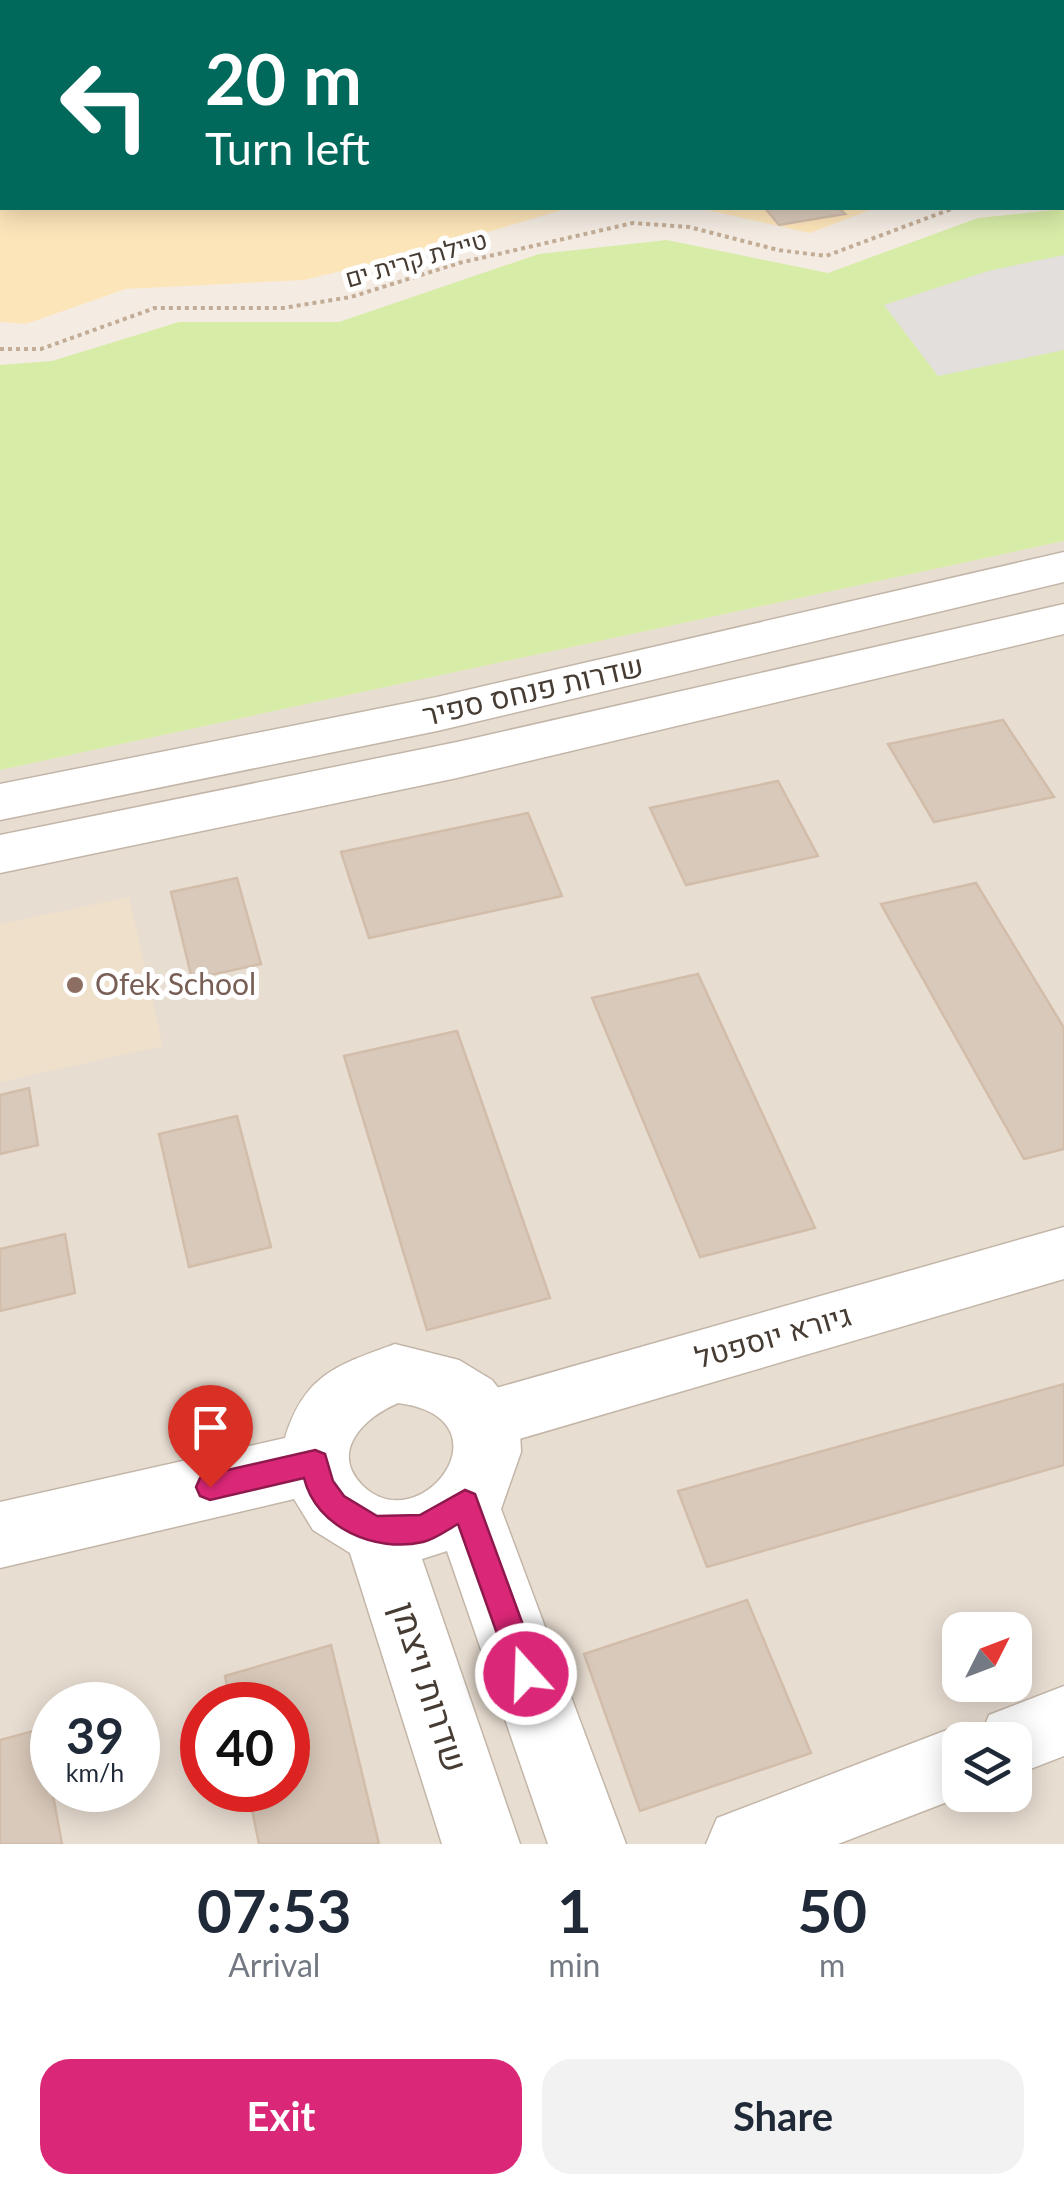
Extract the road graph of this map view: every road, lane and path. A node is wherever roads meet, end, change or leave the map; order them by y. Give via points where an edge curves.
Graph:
1 (949, 210) edge
2 (0, 349) edge
3 (1064, 567) edge
4 (1064, 619) edge
5 (0, 802) edge
6 (0, 854) edge
7 (1064, 1253) edge
8 (482, 1421) junction
9 (315, 1463) junction
10 (465, 1504) junction
11 (377, 1530) junction
12 (0, 1535) edge
13 (1064, 1720) edge
14 (1032, 1733) edge
15 (942, 1768) edge
16 (481, 1844) edge
17 (587, 1844) edge
18 (744, 1844) edge

1 - 2 path, טיילת קרית ים via 826,256 689,227 633,224 459,263 351,297 284,308 155,308 40,349
3 - 5 street, שדרות פנחס ספיר via 437,714
4 - 6 street, שדרות פנחס ספיר via 457,760
7 - 8 street, גיורא יוספטל
8 - 9 street via 448,1383 395,1372 356,1386 326,1413
8 - 10 street via 486,1464
9 - 11 street via 334,1506
9 - 12 street
10 - 11 street via 425,1528
10 - 17 street
11 - 16 street, שדרות ויצמן
13 - 14 street
15 - 18 street

